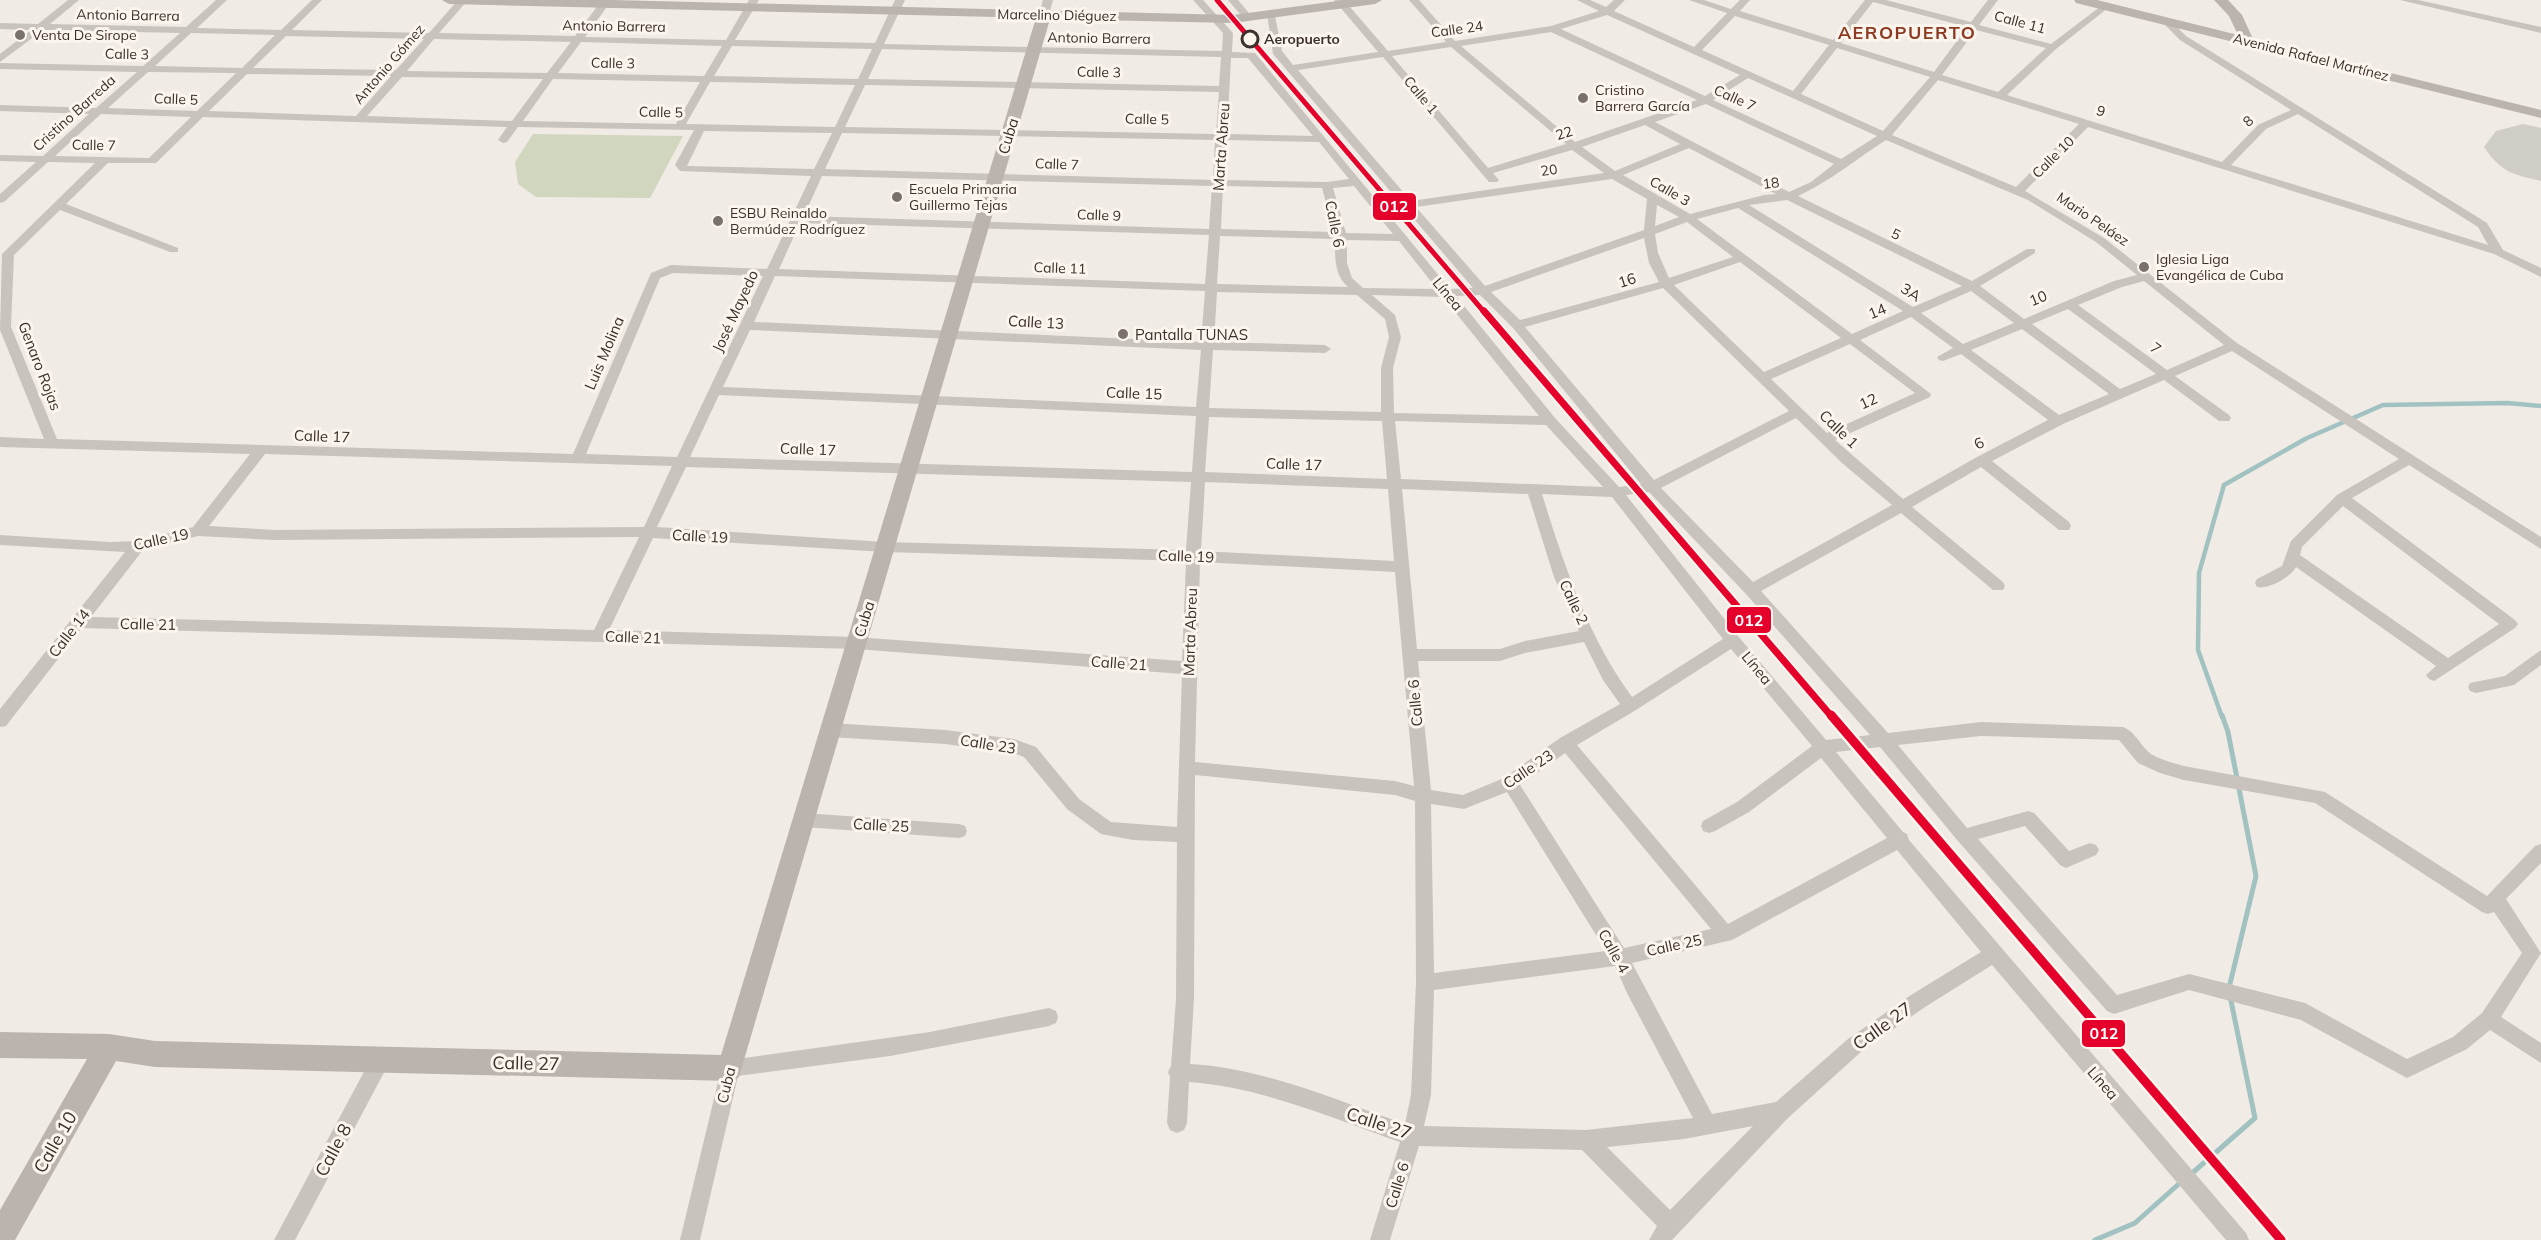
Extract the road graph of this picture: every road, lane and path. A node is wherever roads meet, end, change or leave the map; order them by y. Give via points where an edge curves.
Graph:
1 (74, 0) edge
2 (222, 0) edge
3 (316, 0) edge
4 (449, 0) edge
5 (463, 0) edge
6 (1198, 0) edge
7 (1233, 0) edge
8 (1375, 0) edge
9 (1414, 0) edge
10 (1582, 0) edge
11 (1620, 0) edge
12 (1694, 0) edge
13 (1745, 0) edge
14 (1870, 0) edge
15 (1875, 0) edge
16 (1993, 0) edge
17 (2081, 0) edge
18 (2222, 0) edge
19 (2405, 0) edge
20 (606, 2) edge
21 (1341, 2) edge
22 (752, 4) edge
23 (898, 5) edge
24 (2105, 6) junction
25 (1046, 7) edge
26 (1607, 12) junction
27 (1734, 13) junction
28 (1270, 16) junction
29 (1248, 18) junction
30 (1215, 19) junction
31 (2168, 22) junction
32 (1973, 25) junction
33 (0, 26) edge
34 (41, 27) junction
35 (1551, 29) junction
36 (188, 30) junction
37 (2541, 30) edge
38 (284, 32) junction
39 (432, 36) junction
40 (578, 39) junction
41 (729, 42) junction
42 (2248, 42) junction
43 (1452, 43) junction
44 (1833, 44) junction
45 (879, 46) junction
46 (2053, 47) junction
47 (1033, 50) junction
48 (1696, 51) junction
49 (1385, 52) junction
50 (1226, 54) junction
51 (0, 59) edge
52 (0, 66) edge
53 (1292, 68) junction
54 (146, 69) junction
55 (244, 71) junction
56 (399, 74) junction
57 (1748, 74) junction
58 (551, 76) junction
59 (1936, 76) junction
60 (706, 80) junction
61 (860, 82) junction
62 (1023, 86) junction
63 (1225, 89) junction
64 (1794, 96) junction
65 (1999, 96) junction
66 (1704, 101) junction
67 (0, 108) edge
68 (2298, 110) junction
69 (98, 112) junction
70 (2541, 114) edge
71 (199, 115) junction
72 (359, 119) junction
73 (1647, 122) junction
74 (2087, 122) junction
75 (515, 124) junction
76 (679, 127) junction
77 (701, 127) junction
78 (838, 130) junction
79 (1008, 132) junction
80 (1221, 136) junction
81 (1885, 136) junction
82 (1322, 139) junction
83 (503, 140) dead end
84 (1689, 144) junction
85 (1574, 146) junction
86 (0, 158) edge
87 (45, 159) junction
88 (105, 160) junction
89 (1842, 163) junction
90 (2224, 166) junction
91 (819, 172) junction
92 (1486, 172) junction
93 (1614, 175) junction
94 (995, 177) junction
95 (1356, 182) junction
96 (1218, 183) junction
97 (1327, 185) junction
98 (2019, 191) junction
99 (1502, 192) junction
100 (1789, 196) junction
101 (1652, 199) junction
102 (0, 200) edge
103 (1739, 204) junction
104 (58, 205) junction
105 (1408, 205) junction
106 (1688, 218) junction
107 (797, 219) junction
108 (980, 226) junction
109 (1648, 232) junction
110 (1215, 233) junction
111 (1341, 236) junction
112 (1401, 238) junction
113 (174, 250) dead end
114 (2031, 251) dead end
115 (2498, 252) junction
116 (1743, 257) junction
117 (671, 269) joint
118 (772, 273) junction
119 (2541, 273) edge
120 (2147, 276) junction
121 (964, 280) junction
122 (1666, 285) junction
123 (1972, 286) junction
124 (1211, 288) junction
125 (1484, 291) junction
126 (1363, 292) junction
127 (1447, 293) junction
128 (2069, 304) junction
129 (1914, 313) junction
130 (2023, 322) junction
131 (1517, 325) junction
132 (746, 326) junction
133 (3, 327) edge
134 (948, 334) junction
135 (1851, 339) junction
136 (1208, 346) junction
137 (2232, 346) junction
138 (1961, 348) junction
139 (1324, 349) dead end
140 (1943, 357) dead end
141 (2165, 375) junction
142 (1763, 377) junction
143 (716, 391) junction
144 (1925, 393) joint
145 (2118, 393) junction
146 (928, 401) junction
147 (1203, 412) junction
148 (1797, 412) junction
149 (1388, 416) junction
150 (2224, 418) dead end
151 (1550, 421) junction
152 (2058, 421) junction
153 (1826, 439) junction
154 (0, 442) edge
155 (52, 443) junction
156 (260, 451) junction
157 (2409, 459) junction
158 (577, 460) junction
159 (1982, 460) junction
160 (683, 462) junction
161 (908, 469) junction
162 (1676, 474) junction
163 (1199, 477) junction
164 (1395, 485) junction
165 (1652, 487) junction
166 (1534, 490) junction
167 (1616, 492) junction
168 (2342, 498) junction
169 (1903, 506) junction
170 (1673, 507) junction
171 (2064, 526) dead end
172 (198, 531) junction
173 (647, 532) junction
174 (0, 540) edge
175 (2541, 544) edge
176 (138, 546) junction
177 (885, 547) junction
178 (1193, 556) junction
179 (2292, 557) junction
180 (1402, 567) junction
181 (2262, 583) dead end
182 (1998, 586) dead end
183 (1751, 590) junction
184 (78, 622) junction
185 (598, 636) junction
186 (1589, 636) junction
187 (1733, 640) junction
188 (856, 643) junction
189 (1410, 655) junction
190 (2541, 656) edge
191 (2447, 665) junction
192 (1189, 668) junction
193 (2434, 675) dead end
194 (2476, 687) dead end
195 (1630, 706) junction
196 (0, 721) edge
197 (830, 730) junction
198 (1885, 741) junction
199 (1566, 743) junction
200 (1823, 747) junction
201 (1188, 768) junction
202 (1510, 783) junction
203 (1423, 796) junction
204 (804, 820) junction
205 (1710, 826) dead end
206 (959, 831) dead end
207 (1185, 835) junction
208 (1964, 836) junction
209 (1901, 839) junction
210 (2090, 850) dead end
211 (2540, 854) edge
212 (2495, 898) junction
213 (1726, 934) junction
214 (1994, 954) junction
215 (1620, 957) junction
216 (1425, 983) junction
217 (1049, 1017) dead end
218 (2490, 1019) junction
219 (0, 1046) edge
220 (110, 1047) junction
221 (2541, 1054) edge
222 (381, 1059) junction
223 (730, 1068) junction
224 (1178, 1072) junction
225 (1780, 1111) junction
226 (1177, 1123) dead end
227 (1707, 1125) junction
228 (1412, 1136) junction
229 (1586, 1140) junction
230 (1664, 1232) edge
231 (0, 1238) edge
232 (284, 1240) edge
233 (690, 1240) edge
234 (1380, 1240) edge
235 (2240, 1240) edge

1 - 34 street
2 - 36 street, Cristino Barreda
3 - 38 street
4 - 5 street, Marcelino Diéguez
5 - 20 street, Marcelino Diéguez
5 - 39 street, Antonio Gómez
6 - 30 street
7 - 29 street
8 - 21 street, Marcelino Diéguez
9 - 43 street, Calle 3
10 - 26 street, Mario Peláez
11 - 26 street, Calle 24
12 - 27 street, 9
13 - 27 street
14 - 44 street
15 - 32 street, Calle 11
16 - 32 street, 18
17 - 24 street, Avenida Rafael Martínez
18 - 42 street via 2235,15
19 - 37 street
20 - 22 street, Marcelino Diéguez
20 - 40 street
21 - 28 street, Marcelino Diéguez
21 - 49 street, Calle 1
22 - 23 street, Marcelino Diéguez
22 - 41 street
23 - 25 street, Marcelino Diéguez
23 - 45 street, José Mayedo
24 - 31 street, Avenida Rafael Martínez
24 - 46 street
25 - 30 street, Marcelino Diéguez
25 - 47 street, Cuba
26 - 35 street, Calle 24
26 - 48 street, Mario Peláez
27 - 44 street, 9
27 - 48 street
28 - 29 street, Marcelino Diéguez
28 - 53 street, Línea via 1276,52
29 - 30 street, Marcelino Diéguez
30 - 50 street, Marta Abreu via 1228,33
31 - 42 street, Avenida Rafael Martínez
31 - 68 street via 2183,38
32 - 46 street, Calle 11
32 - 59 street, 18
33 - 34 street, Antonio Barrera
34 - 36 street, Antonio Barrera
34 - 51 street
35 - 43 street, Calle 24
35 - 66 street, Calle 7
36 - 38 street, Antonio Barrera
36 - 54 street, Cristino Barreda
38 - 39 street, Antonio Barrera
38 - 55 street
39 - 40 street, Antonio Barrera
39 - 56 street, Antonio Gómez
40 - 41 street, Antonio Barrera
40 - 58 street
41 - 45 street, Antonio Barrera
41 - 60 street
42 - 70 street, Avenida Rafael Martínez
43 - 49 street, Calle 24
43 - 85 street, Calle 3
44 - 59 street, 9
44 - 64 street
45 - 47 street, Antonio Barrera
45 - 61 street, José Mayedo
46 - 65 street
47 - 50 street, Antonio Barrera
47 - 62 street, Cuba
48 - 57 street, Mario Peláez
49 - 53 street, Calle 24
49 - 92 street, Calle 1
50 - 63 street, Marta Abreu
50 - 82 street, Línea via 1251,55
52 - 54 street, Calle 3
53 - 105 street, Línea
54 - 55 street, Calle 3
54 - 69 street, Cristino Barreda
55 - 56 street, Calle 3
55 - 71 street
56 - 58 street, Calle 3
56 - 72 street, Antonio Gómez
57 - 64 street, Mario Peláez
57 - 66 street, 22
58 - 60 street, Calle 3
58 - 75 street
59 - 65 street, 9
59 - 81 street, 18
60 - 61 street, Calle 3
60 - 76 street
61 - 62 street, Calle 3
61 - 78 street, José Mayedo
62 - 63 street, Calle 3
62 - 79 street, Cuba
63 - 80 street, Marta Abreu
64 - 81 street, Mario Peláez
65 - 74 street, 9
66 - 73 street, 22
66 - 89 street, Calle 7
67 - 69 street, Calle 5
68 - 90 street, 8 via 2262,127
68 - 115 street via 2483,225
69 - 71 street, Calle 5
69 - 87 street, Cristino Barreda
71 - 72 street, Calle 5
71 - 88 street, Calle 7 via 152,161
72 - 75 street, Calle 5
73 - 84 street, 5
73 - 85 street, 22
74 - 90 street, 9
74 - 98 street, Calle 10
75 - 76 street, Calle 5
75 - 83 street
76 - 77 street, Calle 5
77 - 78 street, Calle 5
77 - 91 street, Calle 7 via 680,165 684,169
78 - 79 street, Calle 5
78 - 91 street, José Mayedo
79 - 80 street, Calle 5
79 - 94 street, Cuba
80 - 82 street, Calle 5
80 - 96 street, Marta Abreu
81 - 89 street, 18
81 - 98 street, Mario Peláez
82 - 95 street, Línea
84 - 93 street, 20
84 - 100 street, 5
85 - 92 street, 22
85 - 93 street, Calle 3
86 - 87 street, Calle 7
87 - 88 street, Calle 7
87 - 102 street, Cristino Barreda
88 - 104 street, Genaro Rojas
89 - 100 street, 18 via 1815,184
90 - 115 street, 9
91 - 94 street, Calle 7
91 - 107 street, José Mayedo
92 - 99 street, Calle 1
93 - 99 street, 20
93 - 101 street, Calle 3
94 - 96 street, Calle 7
94 - 108 street, Cuba
95 - 97 street, Calle 7
95 - 112 street, Línea
96 - 97 street, Calle 7
96 - 110 street, Marta Abreu
97 - 111 street, Calle 6
98 - 120 street, Mario Peláez via 2100,240
99 - 105 street, 20
100 - 103 street, 18
100 - 123 street, 5
101 - 106 street, Calle 3
101 - 109 street, Calle 1
103 - 106 street, 18
103 - 129 street, 3A
104 - 113 street
104 - 133 street, Genaro Rojas via 8,254
105 - 125 street, Línea
106 - 109 street, 18
106 - 116 street, Calle 3
107 - 108 street, Calle 9
107 - 118 street, José Mayedo
108 - 110 street, Calle 9
108 - 121 street, Cuba
109 - 122 street, Calle 1 via 1653,263
109 - 125 street, 18
110 - 111 street, Calle 9
110 - 124 street, Marta Abreu
111 - 112 street, Calle 9
111 - 126 street, Calle 6 via 1341,263 1347,280
112 - 127 street, Línea
114 - 123 street, 14
115 - 119 street, 9
116 - 122 street, 16
116 - 135 street, Calle 3
117 - 118 street, Calle 11
117 - 158 street, Luis Molina via 655,276
118 - 121 street, Calle 11
118 - 132 street, José Mayedo
120 - 128 street, 10
120 - 137 street, Mario Peláez
121 - 124 street, Calle 11
121 - 134 street, Cuba
122 - 131 street, 16
122 - 142 street, Calle 1
123 - 129 street, 14
123 - 130 street, 5
124 - 126 street, Calle 11
124 - 136 street, Marta Abreu
125 - 127 street, 18
125 - 131 street, Línea
126 - 127 street, Calle 11
126 - 149 street, Calle 6 via 1391,318 1395,337 1387,368
127 - 151 street, Línea
128 - 130 street, 10
128 - 141 street, 7
129 - 135 street, 14
129 - 138 street, 3A
130 - 138 street, 10
130 - 145 street, 5
131 - 165 street, Línea
132 - 134 street, Calle 13
132 - 143 street, José Mayedo
133 - 155 street, Genaro Rojas
134 - 136 street, Calle 13
134 - 146 street, Cuba
135 - 142 street, 14
135 - 144 street, Calle 3
136 - 139 street, Calle 13
136 - 147 street, Marta Abreu
137 - 141 street, 6
137 - 157 street, Mario Peláez
138 - 140 street, 10
138 - 152 street, 3A
141 - 145 street, 6
141 - 150 street, 7
142 - 148 street, Calle 1
143 - 146 street, Calle 15
143 - 160 street, José Mayedo
144 - 153 street, 12
145 - 152 street, 6
146 - 147 street, Calle 15
146 - 161 street, Cuba
147 - 149 street, Calle 15
147 - 163 street, Marta Abreu
148 - 153 street, Calle 1
148 - 162 street
149 - 151 street, Calle 15
149 - 164 street, Calle 6
151 - 167 street, Línea
152 - 159 street, 6
153 - 169 street, Calle 1
154 - 155 street, Calle 17
155 - 156 street, Calle 17
156 - 158 street, Calle 17
156 - 172 street
157 - 168 street
157 - 175 street, Mario Peláez
158 - 160 street, Calle 17
159 - 169 street, 6
159 - 171 street
160 - 161 street, Calle 17
160 - 173 street, José Mayedo
161 - 163 street, Calle 17
161 - 177 street, Cuba
162 - 165 street
162 - 170 street
163 - 164 street, Calle 17
163 - 178 street, Marta Abreu
164 - 166 street, Calle 17
164 - 180 street, Calle 6
165 - 167 street
165 - 170 street, Línea
166 - 167 street, Calle 17
166 - 186 street, Calle 2 via 1562,577
167 - 187 street, Línea
168 - 179 street via 2296,545
168 - 191 street via 2510,624
169 - 182 street, Calle 1
169 - 183 street, 6
170 - 183 street, Línea
172 - 173 street, Calle 19 via 275,535
172 - 176 street, Calle 19
173 - 177 street, Calle 19
173 - 185 street, José Mayedo
174 - 176 street, Calle 19
176 - 184 street, Calle 14
177 - 178 street, Calle 19
177 - 188 street, Cuba
178 - 180 street, Calle 19
178 - 192 street, Marta Abreu
179 - 181 street via 2288,569
179 - 191 street
180 - 189 street, Calle 6
183 - 198 street, Línea
184 - 185 street, Calle 21
184 - 196 street, Calle 14
185 - 188 street, Calle 21
186 - 189 street via 1500,655
186 - 195 street, Calle 2 via 1608,676
187 - 195 street, Calle 23
187 - 200 street, Línea
188 - 192 street, Calle 21
188 - 197 street, Cuba
189 - 203 street, Calle 6
190 - 194 street via 2509,681
191 - 193 street
192 - 201 street, Marta Abreu
195 - 199 street, Calle 23
197 - 204 street, Cuba
197 - 207 street, Calle 23 via 1014,746 1030,752 1072,804 1107,829
198 - 200 street
198 - 208 street, Línea
198 - 212 street via 1981,729 2123,734 2144,758 2160,766 2319,797 2488,906
199 - 202 street, Calle 23
199 - 213 street
200 - 205 street via 1743,807
200 - 209 street, Línea
201 - 203 street, Calle 23 via 1395,788
201 - 207 street, Marta Abreu
202 - 203 street, Calle 23 via 1464,802
202 - 215 street, Calle 4
203 - 216 street, Calle 6
204 - 206 street, Calle 25
204 - 223 street, Cuba
207 - 224 street, Marta Abreu via 1185,999
208 - 210 street via 2028,818 2066,860
208 - 218 street, Línea via 2114,1005 2189,982 2306,1012 2407,1070 2460,1043
209 - 213 street, Calle 25
209 - 214 street, Línea
211 - 212 street
212 - 218 street via 2532,953
213 - 215 street, Calle 25
214 - 225 street, Calle 27 via 1918,1000 1855,1045
214 - 235 street, Línea
215 - 216 street, Calle 25
215 - 227 street, Calle 4
216 - 228 street, Calle 6 via 1421,1095
217 - 223 street, Calle 27 via 967,1036
218 - 221 street
219 - 220 street, Calle 27
220 - 222 street, Calle 27 via 155,1054
220 - 231 street, Calle 10
222 - 223 street, Calle 27
222 - 232 street, Calle 8
223 - 233 street, Cuba
224 - 226 street, Marta Abreu
224 - 228 street, Calle 27 via 1270,1087
225 - 227 street, Calle 27
225 - 230 street, Calle 27
227 - 229 street, Calle 27
228 - 229 street, Calle 27
228 - 234 street, Calle 6
229 - 230 street, Calle 27

